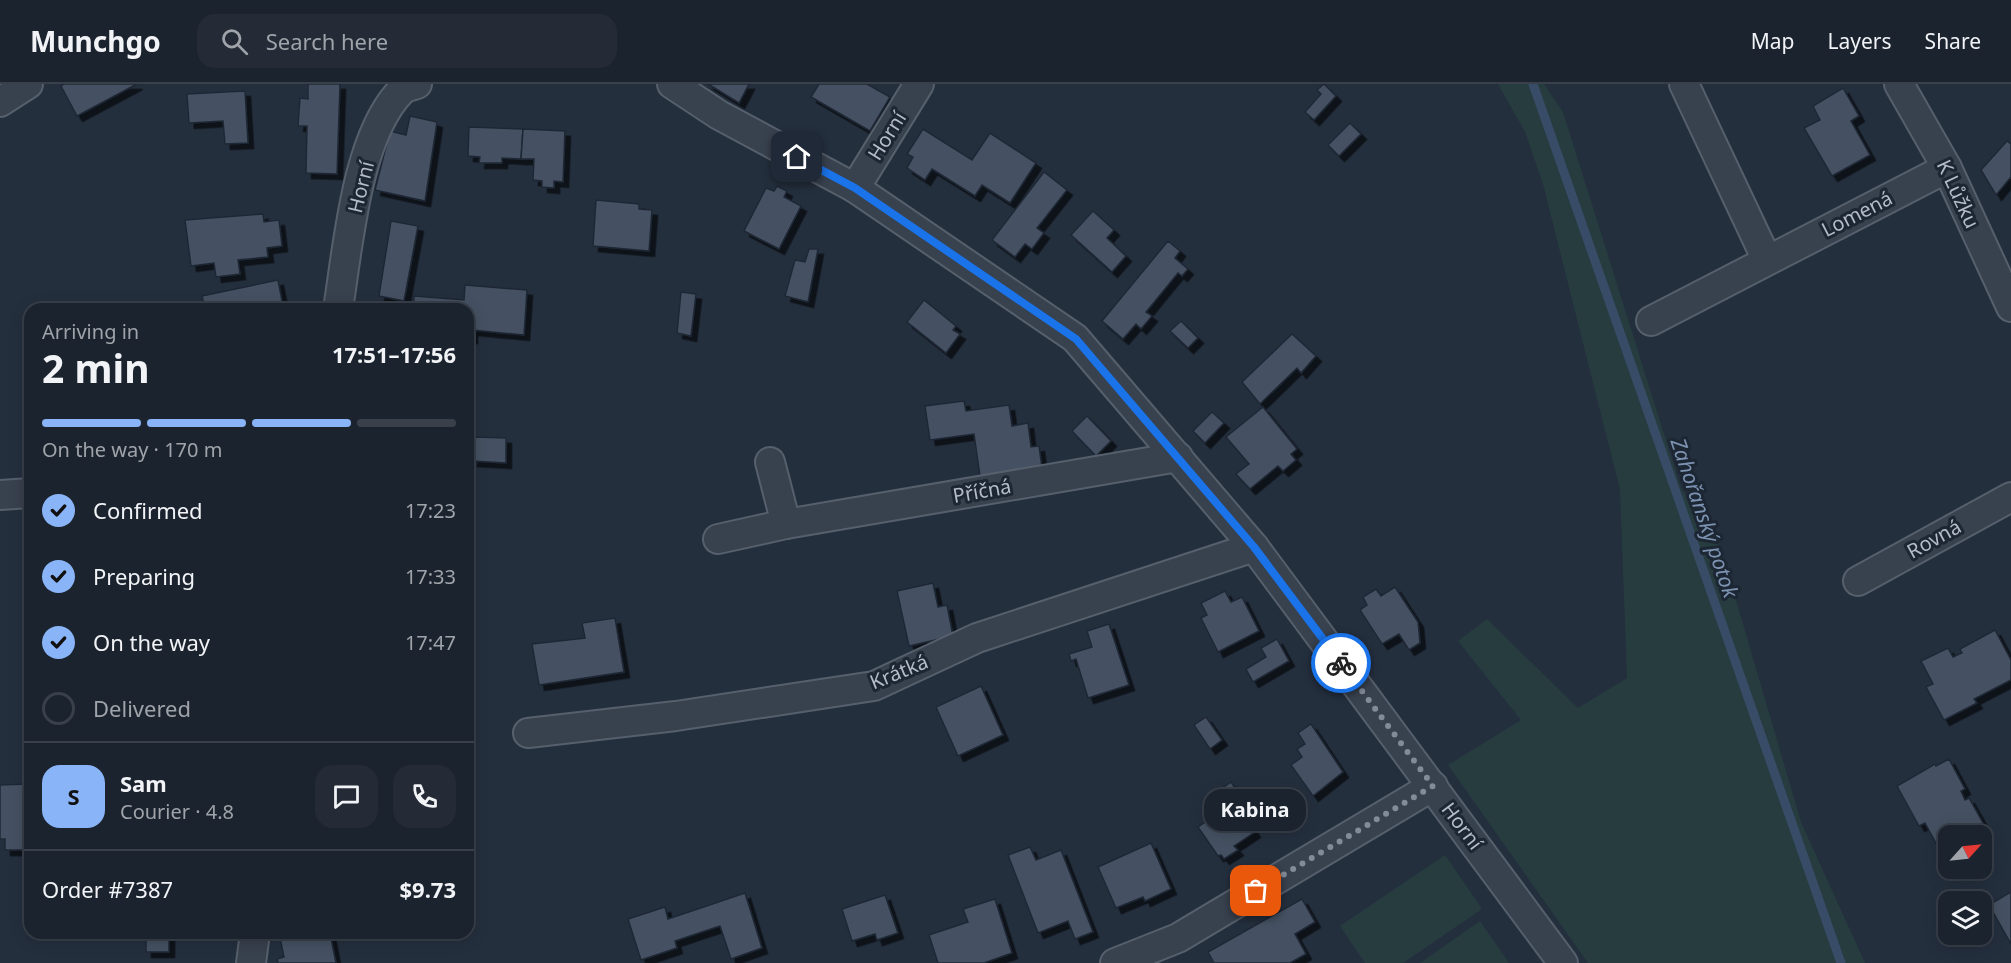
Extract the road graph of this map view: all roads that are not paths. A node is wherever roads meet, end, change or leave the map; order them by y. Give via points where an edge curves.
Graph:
1 (28, 84) edge
2 (417, 84) edge
3 (672, 84) edge
4 (919, 84) edge
5 (1684, 84) edge
6 (1899, 84) edge
7 (0, 102) edge
8 (1947, 168) junction
9 (855, 188) junction
10 (1767, 260) junction
11 (339, 303) edge
12 (2011, 307) edge
13 (1651, 321) dead end
14 (1178, 458) junction
15 (770, 462) dead end
16 (24, 493) edge
17 (0, 495) edge
18 (2011, 496) edge
19 (786, 524) junction
20 (718, 539) dead end
21 (1254, 547) junction
22 (1858, 581) dead end
23 (528, 734) dead end
24 (1433, 786) junction
25 (254, 939) edge
26 (251, 963) edge
27 (1114, 963) edge
28 (1563, 963) edge

1 - 7 street
2 - 11 street, Horní via 402,89 380,121 358,185
3 - 9 street, Horní via 719,115
4 - 9 street, Horní
5 - 10 street
6 - 8 street, K Lůžku
8 - 10 street, Lomená
8 - 12 street, K Lůžku
9 - 14 street, Horní via 1076,339
10 - 13 street, Lomená
14 - 19 street, Příčná
14 - 21 street, Horní
15 - 19 street
16 - 17 street
18 - 22 street, Rovná
19 - 20 street, Příčná
21 - 23 street, Krátká via 977,638 874,686
21 - 24 street, Horní
24 - 27 street via 1178,938
24 - 28 street, Horní
25 - 26 street

